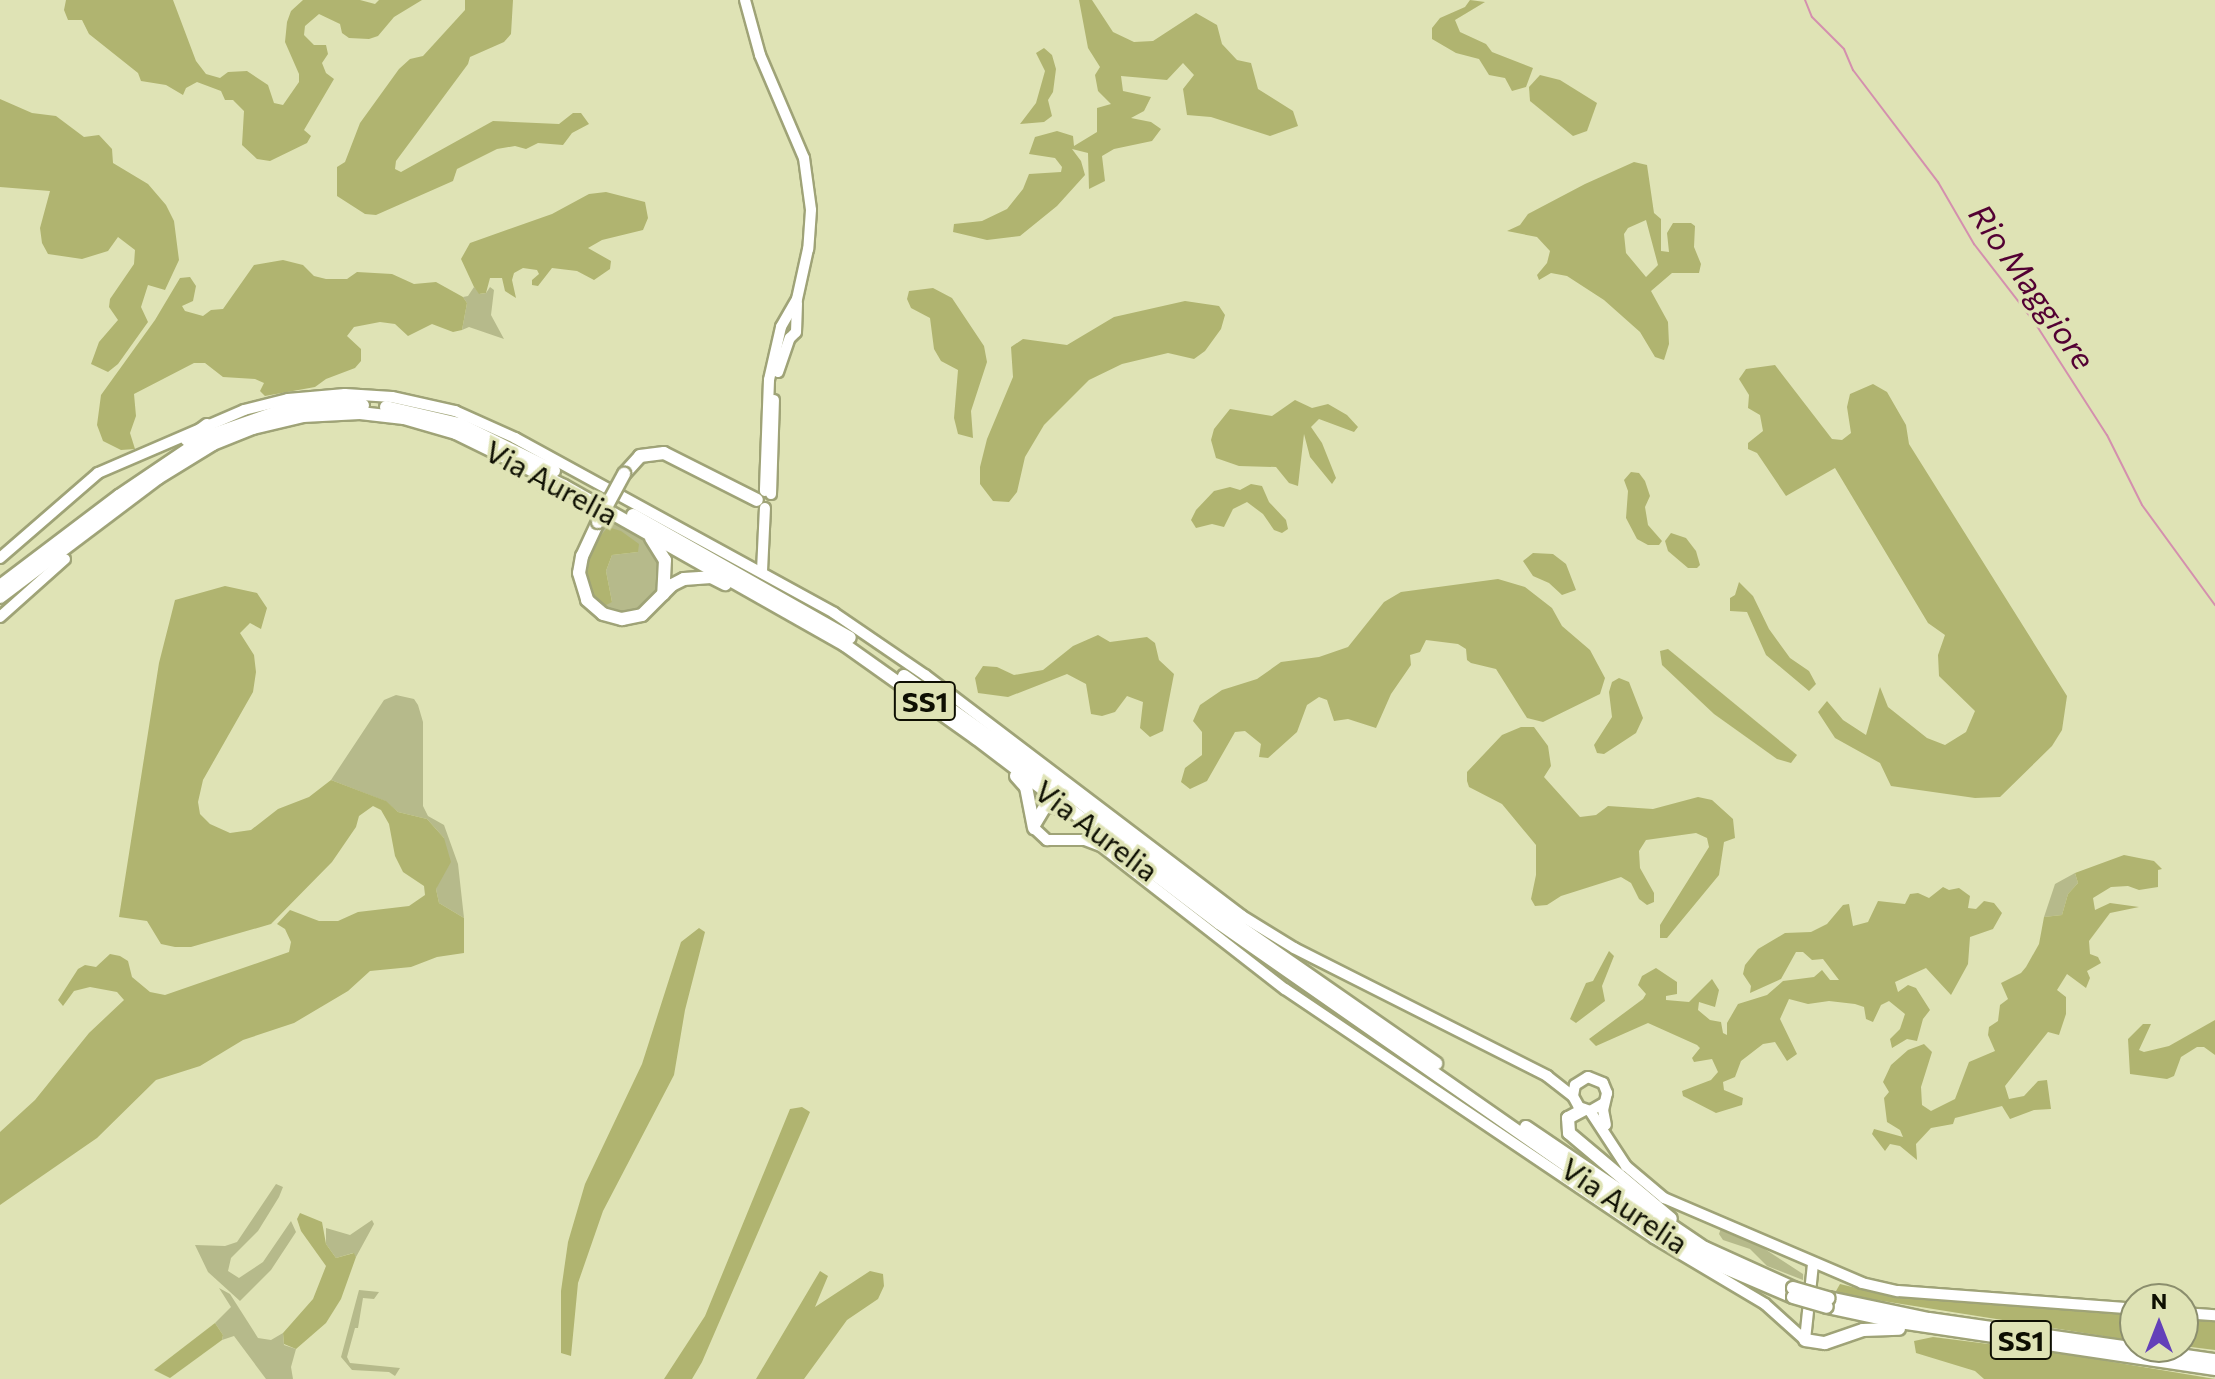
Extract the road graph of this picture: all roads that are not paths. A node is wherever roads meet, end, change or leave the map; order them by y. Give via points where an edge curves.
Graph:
1 (745, 0) edge
2 (207, 425) junction
3 (765, 498) junction
4 (104, 519) junction
5 (646, 532) junction
6 (0, 558) edge
7 (65, 559) joint
8 (762, 571) junction
9 (711, 577) junction
10 (0, 585) edge
11 (663, 594) junction
12 (0, 597) edge
13 (0, 617) edge
14 (914, 693) junction
15 (976, 738) junction
16 (1034, 828) junction
17 (1105, 835) junction
18 (1547, 1076) junction
19 (1578, 1081) junction
20 (1573, 1096) junction
21 (1604, 1103) junction
22 (1586, 1110) junction
23 (1613, 1146) junction
24 (1813, 1264) junction
25 (1743, 1268) junction
26 (1793, 1293) junction
27 (1828, 1303) junction
28 (2119, 1308) edge
29 (1805, 1340) junction
30 (2025, 1341) junction
31 (2215, 1360) edge
32 (2215, 1369) edge

1 - 3 street via 760,55 808,174 811,228 791,324 781,327 786,336 768,393
2 - 6 street via 98,473
2 - 8 street via 257,406 315,396 383,396 437,406 494,427
2 - 10 highway
3 - 8 street
3 - 11 highway, bridge via 664,453 640,456 624,474 579,563 581,586 591,606 630,619 646,613
4 - 5 highway, Via Aurelia / SS1 via 195,454 236,434 287,419 360,413 424,423 487,445
4 - 7 highway
4 - 12 highway, Via Aurelia / SS1
5 - 9 highway
5 - 11 highway via 665,560
5 - 14 highway, Via Aurelia / SS1 via 825,633
7 - 13 street
8 - 18 street via 897,655 1263,930
9 - 11 highway via 680,580
9 - 14 highway
10 - 25 highway, Via Aurelia / SS1 via 183,451 254,418 308,406 361,405 422,413 468,427 760,584 856,642 1066,791 1240,927 1672,1228
14 - 15 highway, Via Aurelia / SS1
15 - 16 highway via 1024,783
15 - 17 highway, Via Aurelia / SS1
16 - 17 highway via 1040,811 1054,806
16 - 29 street via 1044,839 1101,846 1285,989 1654,1238 1758,1299
17 - 26 highway, Via Aurelia / SS1 via 1219,923 1653,1226 1732,1272
18 - 19 street
18 - 20 street
19 - 20 street
19 - 21 street via 1594,1077 1603,1083
20 - 22 street
21 - 22 street
21 - 23 street
22 - 23 street
22 - 25 highway via 1568,1118 1569,1133 1670,1218
23 - 24 street via 1638,1178 1664,1198
24 - 28 street via 1898,1291
24 - 29 street
25 - 26 highway, Via Aurelia / SS1
26 - 27 highway, Via Aurelia / SS1, bridge
27 - 30 highway, Via Aurelia / SS1
27 - 31 highway, Via Aurelia / SS1
29 - 30 highway via 1825,1343 1889,1328
30 - 32 highway, Via Aurelia / SS1

